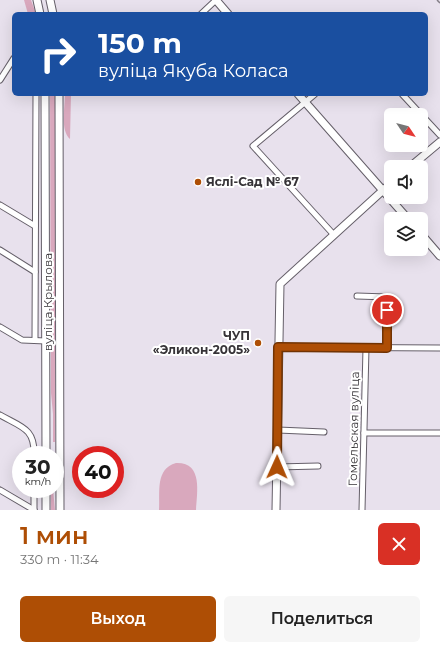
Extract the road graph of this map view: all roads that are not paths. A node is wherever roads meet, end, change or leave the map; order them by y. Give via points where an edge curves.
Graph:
1 (37, 0) edge
2 (50, 0) edge
3 (216, 0) edge
4 (40, 12) edge
5 (53, 12) edge
6 (203, 12) edge
7 (226, 12) edge
8 (12, 61) edge
9 (2, 74) edge
10 (0, 80) edge
11 (36, 96) edge
12 (45, 96) edge
13 (59, 96) edge
14 (300, 96) edge
15 (312, 96) edge
16 (404, 96) edge
17 (305, 102) junction
18 (440, 135) edge
19 (440, 142) edge
20 (418, 160) edge
21 (383, 190) junction
22 (0, 206) edge
23 (402, 212) edge
24 (35, 226) junction
25 (334, 235) junction
26 (428, 242) edge
27 (0, 250) edge
28 (440, 256) edge
29 (35, 272) junction
30 (357, 296) dead end
31 (0, 327) edge
32 (35, 339) junction
33 (46, 341) junction
34 (278, 347) junction
35 (366, 348) junction
36 (387, 348) junction
37 (440, 348) edge
38 (0, 415) edge
39 (278, 430) junction
40 (324, 432) dead end
41 (364, 433) junction
42 (440, 434) edge
43 (34, 446) edge
44 (46, 446) edge
45 (60, 446) edge
46 (318, 466) dead end
47 (277, 467) junction
48 (0, 490) edge
49 (34, 498) edge
50 (46, 498) edge
51 (60, 498) edge
52 (34, 510) edge
53 (46, 510) edge
54 (60, 510) edge
55 (276, 510) edge
56 (362, 510) edge

1 - 4 main road
2 - 5 main road
3 - 6 street
3 - 7 main road
8 - 9 street
9 - 10 street
11 - 24 street
12 - 33 main road, вуліца Крылова
13 - 45 main road, вуліца Крылова
14 - 17 main road
15 - 17 street
16 - 18 street
17 - 21 main road
17 - 25 street via 253,146
19 - 20 main road
21 - 23 main road
21 - 25 main road
22 - 24 street
24 - 29 street
25 - 34 main road via 280,284
26 - 28 main road
27 - 29 street
29 - 32 street
30 - 36 street via 387,297
31 - 32 street via 22,340
32 - 33 street
33 - 44 main road, вуліца Крылова
34 - 35 street
34 - 39 main road
35 - 36 street
35 - 41 street, Гомельская вуліца
36 - 37 street
38 - 43 street via 28,431 33,437
39 - 40 street
39 - 47 main road
41 - 42 street
41 - 56 street, Гомельская вуліца
46 - 47 street
47 - 55 main road
48 - 52 street
49 - 52 street
50 - 53 main road
51 - 54 main road, вуліца Крылова

